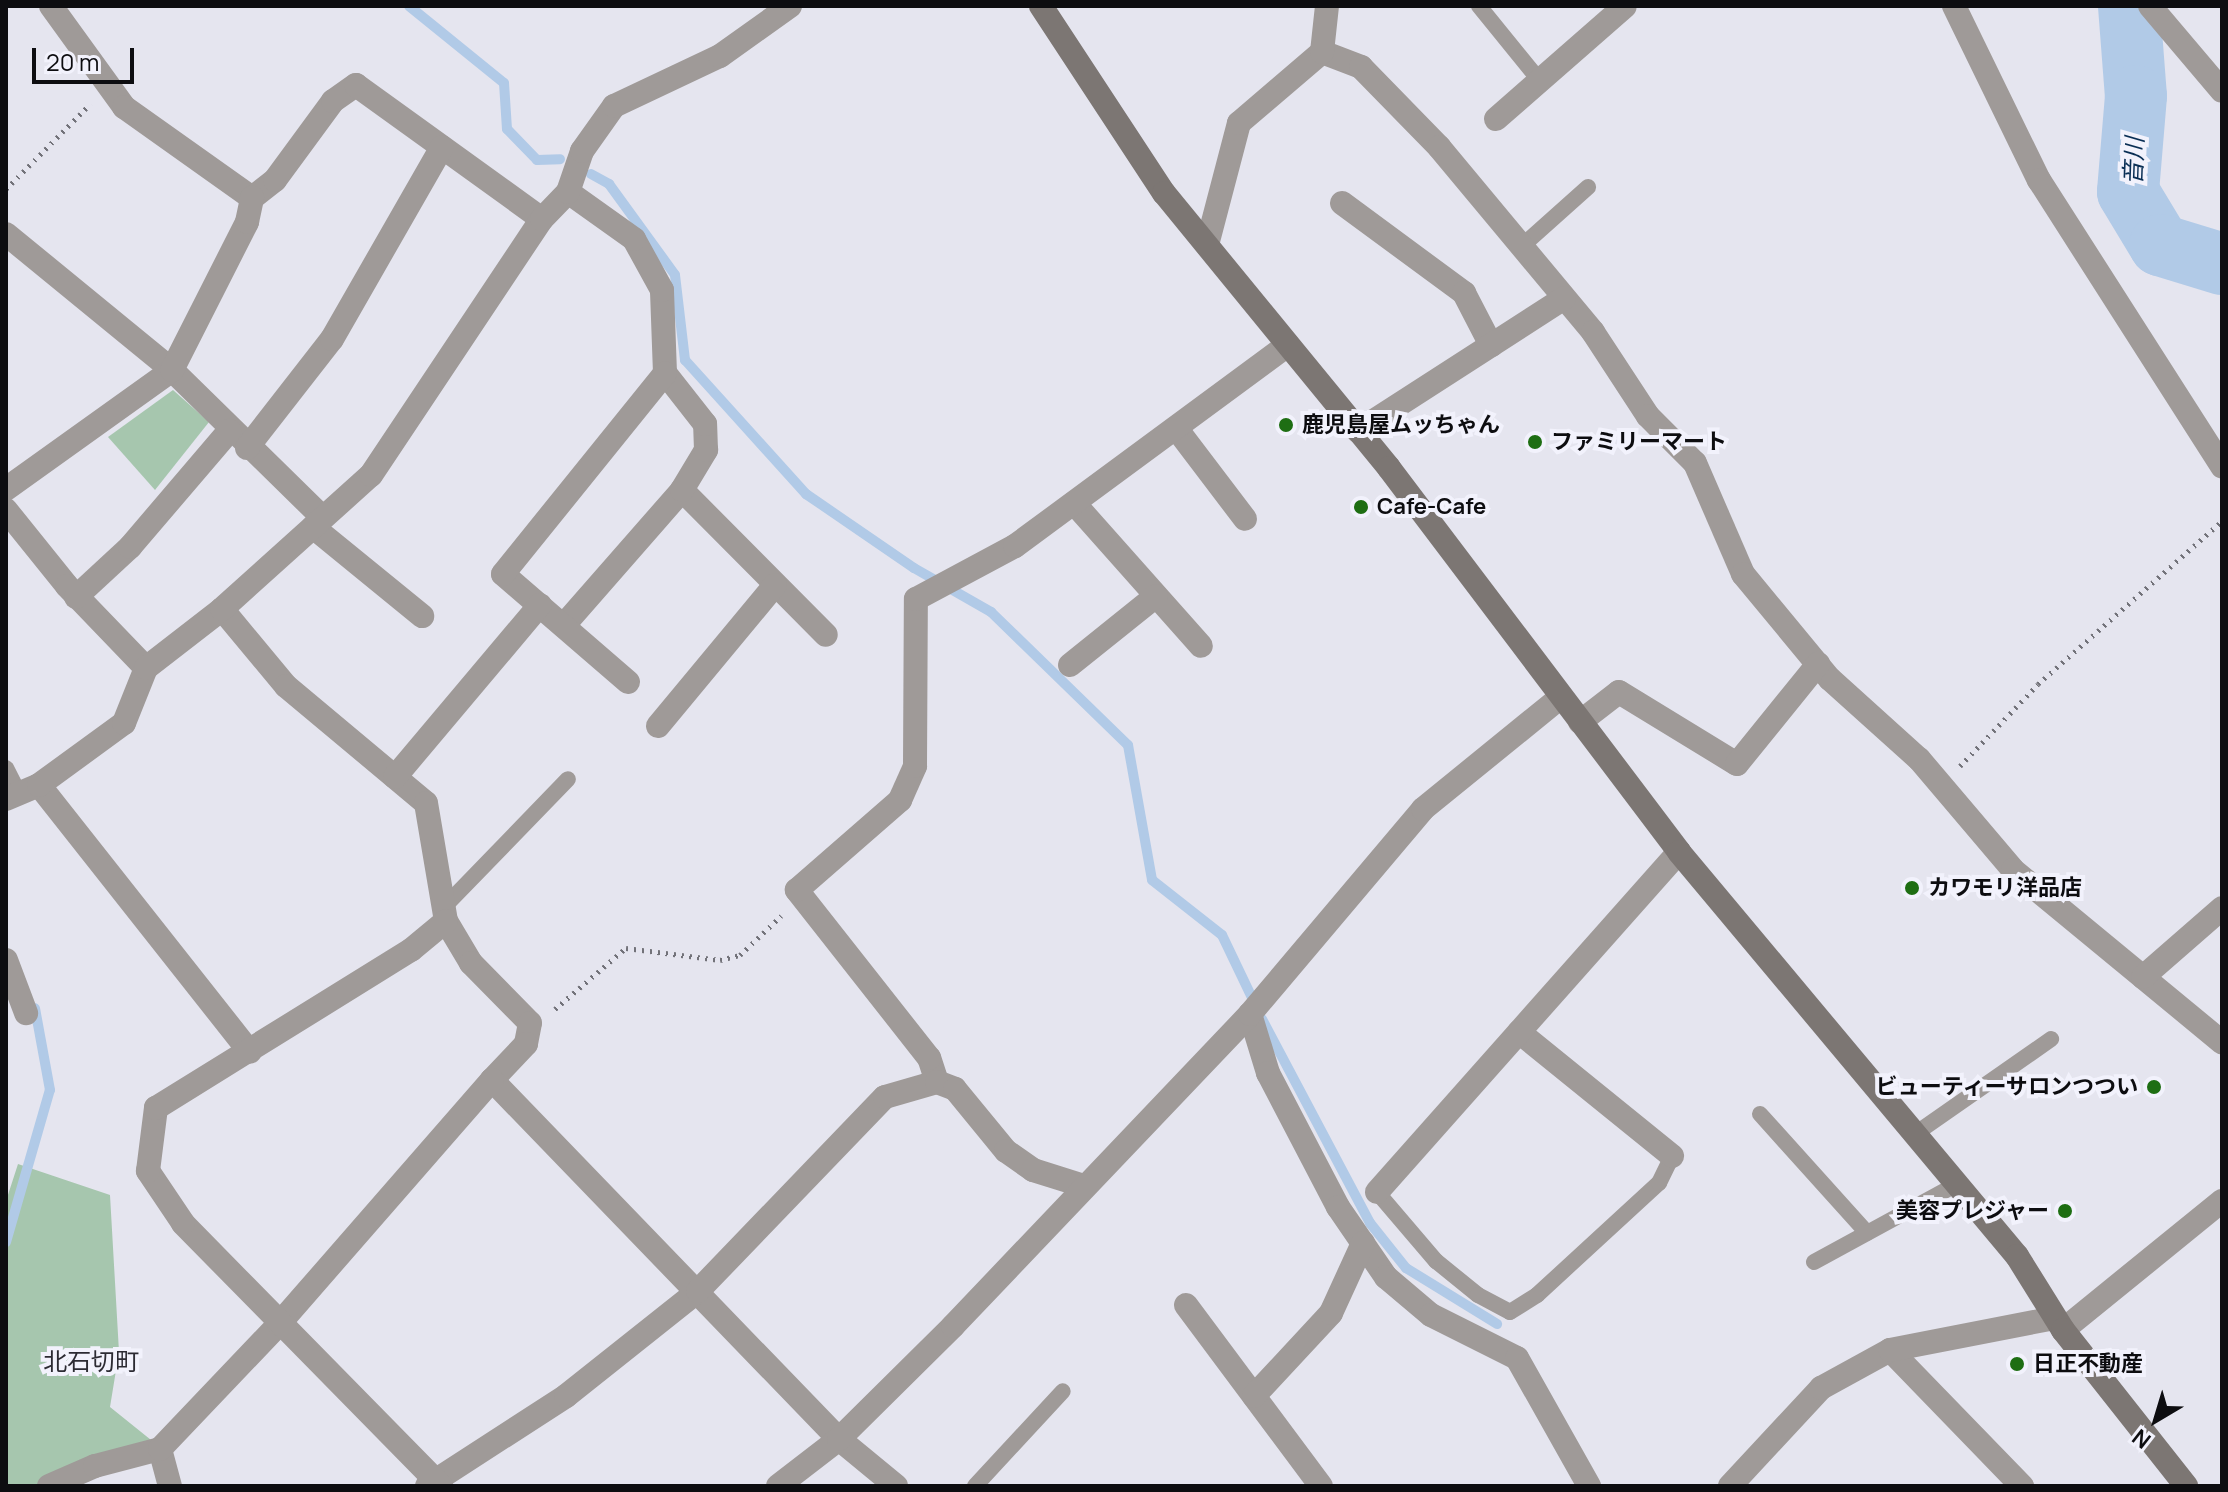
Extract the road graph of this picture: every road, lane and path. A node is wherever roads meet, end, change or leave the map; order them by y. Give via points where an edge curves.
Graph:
1 (51, 6) edge
2 (790, 6) edge
3 (1041, 6) edge
4 (1327, 6) edge
5 (1479, 6) edge
6 (1954, 6) edge
7 (2150, 6) edge
8 (1617, 10) edge
9 (1322, 52) junction
10 (1540, 81) junction
11 (109, 85) junction
12 (2222, 91) edge
13 (1496, 119) dead end
14 (442, 147) junction
15 (1588, 187) dead end
16 (6, 189) edge
17 (568, 192) junction
18 (252, 198) junction
19 (1342, 203) dead end
20 (542, 219) junction
21 (6, 234) edge
22 (1207, 245) junction
23 (1521, 247) junction
24 (1564, 298) junction
25 (1288, 345) junction
26 (1491, 345) junction
27 (172, 370) junction
28 (665, 373) junction
29 (1176, 428) junction
30 (229, 431) junction
31 (1358, 431) junction
32 (247, 448) junction
33 (2222, 466) edge
34 (6, 489) edge
35 (682, 490) junction
36 (1074, 503) junction
37 (6, 510) edge
38 (1245, 519) dead end
39 (317, 521) junction
40 (2222, 521) edge
41 (775, 585) junction
42 (1156, 596) junction
43 (76, 597) junction
44 (540, 605) junction
45 (222, 609) junction
46 (422, 616) dead end
47 (564, 625) junction
48 (826, 635) dead end
49 (1201, 646) dead end
50 (1818, 664) junction
51 (1070, 665) dead end
52 (146, 668) junction
53 (628, 682) dead end
54 (1561, 697) junction
55 (1580, 722) junction
56 (658, 726) dead end
57 (6, 768) edge
58 (395, 777) junction
59 (568, 779) dead end
60 (1943, 784) junction
61 (22, 793) edge
62 (1679, 852) junction
63 (802, 896) junction
64 (2222, 908) edge
65 (445, 914) junction
66 (6, 960) edge
67 (2143, 977) junction
68 (26, 1013) dead end
69 (1250, 1014) junction
70 (530, 1023) junction
71 (1519, 1032) junction
72 (2051, 1039) dead end
73 (2222, 1042) edge
74 (250, 1052) junction
75 (492, 1080) junction
76 (937, 1082) junction
77 (1760, 1114) dead end
78 (1915, 1134) junction
79 (1672, 1156) joint
80 (1957, 1184) junction
81 (1084, 1186) junction
82 (1377, 1192) joint
83 (2222, 1201) edge
84 (1867, 1233) junction
85 (1363, 1243) junction
86 (1814, 1262) dead end
87 (698, 1291) junction
88 (1186, 1305) dead end
89 (279, 1324) junction
90 (2059, 1324) junction
91 (1890, 1350) junction
92 (1063, 1391) dead end
93 (1254, 1396) junction
94 (839, 1439) junction
95 (160, 1449) junction
96 (434, 1484) edge
97 (49, 1486) edge
98 (170, 1486) edge
99 (778, 1486) edge
100 (896, 1486) edge
101 (975, 1486) edge
102 (1321, 1486) edge
103 (1589, 1486) edge
104 (1730, 1486) edge
105 (2022, 1486) edge
106 (2186, 1486) edge

1 - 11 street
2 - 17 street via 720,56 614,106 582,151
3 - 22 street via 1164,193
4 - 9 street
5 - 10 lane
6 - 33 street via 2039,180
7 - 12 street
8 - 10 street
9 - 22 street via 1239,123
9 - 23 street via 1361,67 1439,147
10 - 13 street
11 - 16 path
11 - 18 street via 124,107
14 - 18 street via 356,85 333,101 275,180
14 - 20 street
14 - 32 street via 332,339
15 - 23 lane
17 - 20 street
17 - 28 street via 634,239 662,290
18 - 27 street via 247,222
19 - 26 street via 1464,293
20 - 39 street via 371,475
21 - 27 street
22 - 25 street
23 - 24 street
24 - 26 street
24 - 50 street via 1648,416 1695,463 1743,574
25 - 29 street
25 - 31 street
26 - 31 street
27 - 30 street
27 - 34 street
28 - 35 street via 705,424 706,450
28 - 44 street via 503,574
29 - 36 street
29 - 38 street
30 - 32 street
30 - 43 street via 130,547
31 - 54 street
32 - 39 street
35 - 41 street
35 - 47 street
36 - 42 street
36 - 63 street via 1015,546 916,599 915,766 900,800 797,890
37 - 43 street
39 - 45 street
39 - 46 street
40 - 60 path via 2038,684
41 - 48 street
41 - 56 street
42 - 49 street
42 - 51 street
43 - 52 street
44 - 47 street
44 - 58 street
45 - 52 street
45 - 58 street via 286,686
47 - 53 street
50 - 55 street via 1737,764 1619,692
50 - 60 street
52 - 61 street via 124,723
54 - 55 street
54 - 69 street via 1423,809
55 - 62 street
57 - 61 lane
58 - 65 street via 426,803
59 - 65 lane
60 - 67 street via 2013,870
61 - 74 street
62 - 71 street
62 - 78 street
63 - 70 path via 740,955 720,960 626,948 545,1017
63 - 76 street via 929,1058
64 - 67 street
65 - 70 street via 471,963
65 - 74 street via 411,950
66 - 68 street
67 - 73 street
69 - 81 street
69 - 85 street via 1268,1073 1338,1207
70 - 75 street via 526,1044
71 - 79 street
71 - 82 street
72 - 78 lane
74 - 89 street via 156,1108 148,1171 183,1223
75 - 87 street
75 - 89 street
76 - 81 street via 955,1089 1006,1151 1033,1170
76 - 87 street via 885,1097
77 - 84 lane
78 - 80 street
79 - 82 lane via 1659,1183 1537,1295 1510,1312 1478,1295 1436,1261
80 - 84 lane
80 - 90 street via 2017,1256
81 - 94 street
83 - 90 street
84 - 86 lane
85 - 93 street via 1331,1313
85 - 103 street via 1386,1277 1431,1315 1517,1358
87 - 94 street
87 - 96 street via 566,1396
88 - 93 street
89 - 95 street
89 - 96 street
90 - 91 street
90 - 106 street
91 - 104 street via 1821,1388
91 - 105 street
92 - 101 lane
93 - 102 street
94 - 99 street
94 - 100 street
95 - 97 street via 95,1466
95 - 98 street

